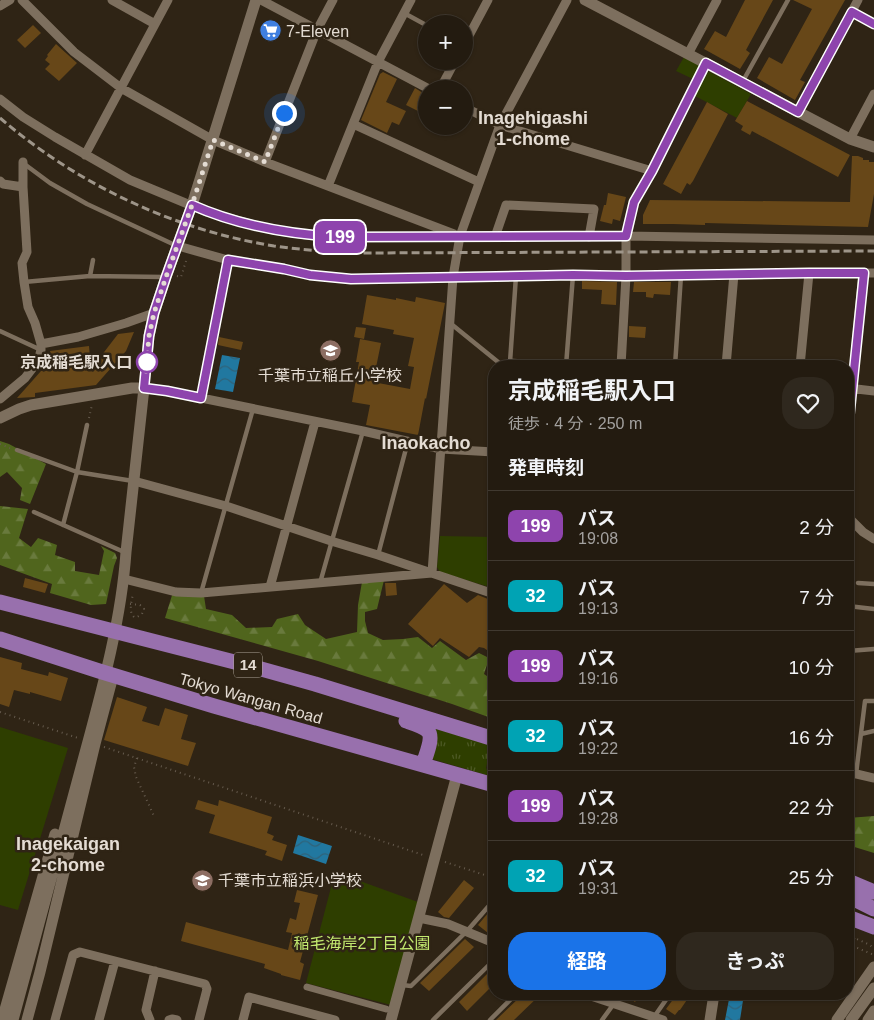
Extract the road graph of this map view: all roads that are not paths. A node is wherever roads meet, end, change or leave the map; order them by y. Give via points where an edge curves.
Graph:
1 (10, 0) edge
2 (22, 0) edge
3 (112, 0) edge
4 (168, 0) edge
5 (256, 0) edge
6 (261, 0) edge
7 (333, 0) edge
8 (411, 0) edge
9 (488, 0) edge
10 (567, 0) edge
11 (585, 0) edge
12 (717, 0) edge
13 (788, 0) edge
14 (858, 0) edge
15 (0, 6) edge
16 (852, 12) junction
17 (404, 13) junction
18 (418, 21) edge
19 (155, 24) junction
20 (874, 24) edge
21 (473, 28) edge
22 (317, 30) junction
23 (688, 54) junction
24 (378, 62) junction
25 (706, 63) junction
26 (418, 83) edge
27 (742, 83) junction
28 (122, 88) junction
29 (874, 94) edge
30 (0, 99) edge
31 (473, 112) edge
32 (798, 112) junction
33 (353, 124) junction
34 (500, 125) junction
35 (850, 139) junction
36 (213, 140) junction
37 (874, 147) edge
38 (85, 155) junction
39 (23, 162) joint
40 (265, 162) junction
41 (652, 171) junction
42 (0, 182) edge
43 (479, 182) junction
44 (328, 186) junction
45 (23, 187) junction
46 (192, 205) junction
47 (589, 236) junction
48 (495, 237) junction
49 (459, 238) junction
50 (626, 238) junction
51 (874, 240) edge
52 (178, 246) junction
53 (93, 260) dead end
54 (228, 260) junction
55 (809, 273) junction
56 (864, 273) junction
57 (874, 273) edge
58 (454, 274) junction
59 (626, 274) junction
60 (734, 274) junction
61 (573, 275) junction
62 (681, 275) junction
63 (90, 276) junction
64 (516, 276) junction
65 (166, 277) junction
66 (24, 282) junction
67 (154, 313) junction
68 (450, 323) junction
69 (0, 331) edge
70 (41, 347) junction
71 (501, 360) edge
72 (508, 360) edge
73 (566, 360) edge
74 (621, 360) edge
75 (675, 360) edge
76 (727, 360) edge
77 (801, 360) edge
78 (854, 360) edge
79 (144, 388) junction
80 (854, 389) edge
81 (4, 390) edge
82 (874, 390) edge
83 (201, 398) junction
84 (0, 399) edge
85 (253, 410) junction
86 (0, 418) edge
87 (315, 422) junction
88 (87, 425) road end
89 (363, 431) junction
90 (408, 442) junction
91 (441, 449) junction
92 (17, 450) road end
93 (488, 452) edge
94 (77, 472) junction
95 (134, 481) junction
96 (226, 506) junction
97 (34, 512) dead end
98 (854, 523) edge
99 (64, 525) junction
100 (286, 525) junction
101 (874, 539) edge
102 (331, 541) junction
103 (126, 552) junction
104 (378, 555) junction
105 (432, 573) junction
106 (858, 582) dead end
107 (129, 583) junction
108 (320, 583) junction
109 (874, 584) edge
110 (270, 586) junction
111 (488, 592) edge
112 (201, 593) junction
113 (0, 602) edge
114 (854, 607) edge
115 (874, 609) edge
116 (0, 638) edge
117 (874, 649) edge
118 (854, 650) edge
119 (106, 673) junction
120 (369, 701) junction
121 (874, 701) edge
122 (874, 730) edge
123 (862, 734) junction
124 (488, 737) edge
125 (423, 765) junction
126 (854, 765) edge
127 (854, 773) edge
128 (457, 775) junction
129 (874, 778) edge
130 (488, 783) edge
131 (854, 884) edge
132 (874, 892) edge
133 (854, 899) edge
134 (488, 907) edge
135 (874, 909) edge
136 (419, 918) junction
137 (854, 919) edge
138 (874, 926) edge
139 (467, 932) junction
140 (488, 941) edge
141 (115, 961) junction
142 (488, 966) edge
143 (874, 967) edge
144 (155, 972) junction
145 (400, 985) junction
146 (307, 987) dead end
147 (874, 988) edge
148 (854, 996) edge
149 (510, 1000) edge
150 (602, 1000) edge
151 (617, 1000) edge
152 (667, 1000) edge
153 (713, 1000) edge
154 (851, 1000) edge
155 (614, 1004) junction
156 (874, 1011) edge
157 (388, 1014) edge
158 (658, 1019) edge
159 (2, 1020) edge
160 (13, 1020) edge
161 (27, 1020) edge
162 (55, 1020) edge
163 (99, 1020) edge
164 (150, 1020) edge
165 (169, 1020) edge
166 (177, 1020) edge
167 (200, 1020) edge
168 (243, 1020) edge
169 (335, 1020) edge
170 (433, 1020) edge
171 (490, 1020) edge
172 (602, 1020) edge
173 (710, 1020) edge
174 (837, 1020) edge
175 (852, 1020) edge
176 (868, 1020) edge

1 - 15 street
2 - 28 street via 74,52
3 - 19 street
4 - 19 street
5 - 36 street
6 - 22 street
7 - 22 street
8 - 17 street
9 - 21 street
10 - 34 street
11 - 23 street
12 - 23 street
13 - 27 lane
14 - 16 street
16 - 20 street
16 - 32 street
17 - 18 lane
17 - 24 street
19 - 28 street
22 - 24 street
22 - 40 street
23 - 25 street
24 - 26 street
24 - 33 street
25 - 27 street
25 - 41 street
27 - 32 street
28 - 36 street
28 - 38 street
29 - 35 street
30 - 38 street
31 - 34 street
32 - 35 street
33 - 43 street
33 - 44 street
34 - 41 street
34 - 43 street
35 - 37 street
36 - 40 street
36 - 46 street
38 - 46 street via 130,180
39 - 45 street
39 - 52 lane via 50,183 87,204
40 - 44 street
41 - 50 street via 634,202
42 - 45 street
43 - 49 street
44 - 49 street
45 - 66 street via 27,252 22,263
46 - 49 street via 241,222 306,235
46 - 52 street
47 - 48 street
47 - 48 street via 594,209 506,205
47 - 50 street
48 - 49 street
49 - 58 street
50 - 51 street
50 - 59 street
52 - 54 street
52 - 65 street
53 - 63 lane
54 - 58 street via 351,279
54 - 83 street
55 - 56 street
55 - 60 street
55 - 77 street
56 - 57 street
56 - 78 street
58 - 64 street
58 - 68 street
59 - 61 street
59 - 62 street
59 - 74 street
60 - 62 street
60 - 76 street
61 - 64 street
61 - 73 lane
62 - 75 lane
63 - 65 lane
63 - 66 lane
64 - 72 lane
65 - 67 street
66 - 70 street via 28,308
67 - 70 street
67 - 79 street
68 - 71 lane
68 - 91 street
69 - 70 lane
70 - 81 street via 38,361 25,378
79 - 83 street
79 - 86 street via 31,405
79 - 95 street
80 - 82 street
81 - 84 street
83 - 85 street
85 - 87 street
85 - 96 lane
87 - 89 street
87 - 100 street
88 - 94 lane
89 - 90 street
89 - 102 lane
90 - 91 street
90 - 104 lane
91 - 93 street
91 - 105 street
92 - 94 lane
94 - 95 lane
94 - 99 lane
95 - 96 street
95 - 103 street
96 - 100 street
96 - 112 lane
97 - 99 lane
98 - 101 street
99 - 103 lane
100 - 102 street
100 - 110 street
102 - 104 street
102 - 108 lane
103 - 107 street
104 - 105 street
105 - 108 street
105 - 111 street
106 - 109 lane
107 - 112 street
107 - 160 street
108 - 110 street
110 - 112 street
113 - 120 highway, Tokyo Wangan Road / 14 via 212,655
114 - 115 lane
116 - 119 highway, Tokyo Wangan Road
117 - 118 lane
119 - 125 highway, Tokyo Wangan Road
119 - 159 street via 82,739
119 - 161 street via 96,744
120 - 124 highway, Tokyo Wangan Road / 14
120 - 125 highway via 429,732 431,738
121 - 123 lane via 865,701
122 - 123 lane
123 - 126 lane
125 - 128 highway, Tokyo Wangan Road
127 - 129 street
128 - 130 highway, Tokyo Wangan Road
128 - 136 street
131 - 132 highway
133 - 135 highway
134 - 139 lane
136 - 139 street
136 - 145 street
137 - 138 highway
139 - 140 street
139 - 145 lane via 411,986
141 - 144 street
141 - 162 street via 80,952 73,955
141 - 163 street
142 - 170 lane
143 - 148 street
144 - 164 street via 146,1010
144 - 167 street via 205,984 207,988
145 - 157 street
146 - 157 street
147 - 175 street
149 - 171 lane
150 - 155 street
151 - 155 lane
152 - 158 lane
153 - 173 street
154 - 174 street
155 - 158 street
155 - 172 lane
156 - 176 street
165 - 166 street
168 - 169 street via 249,997

